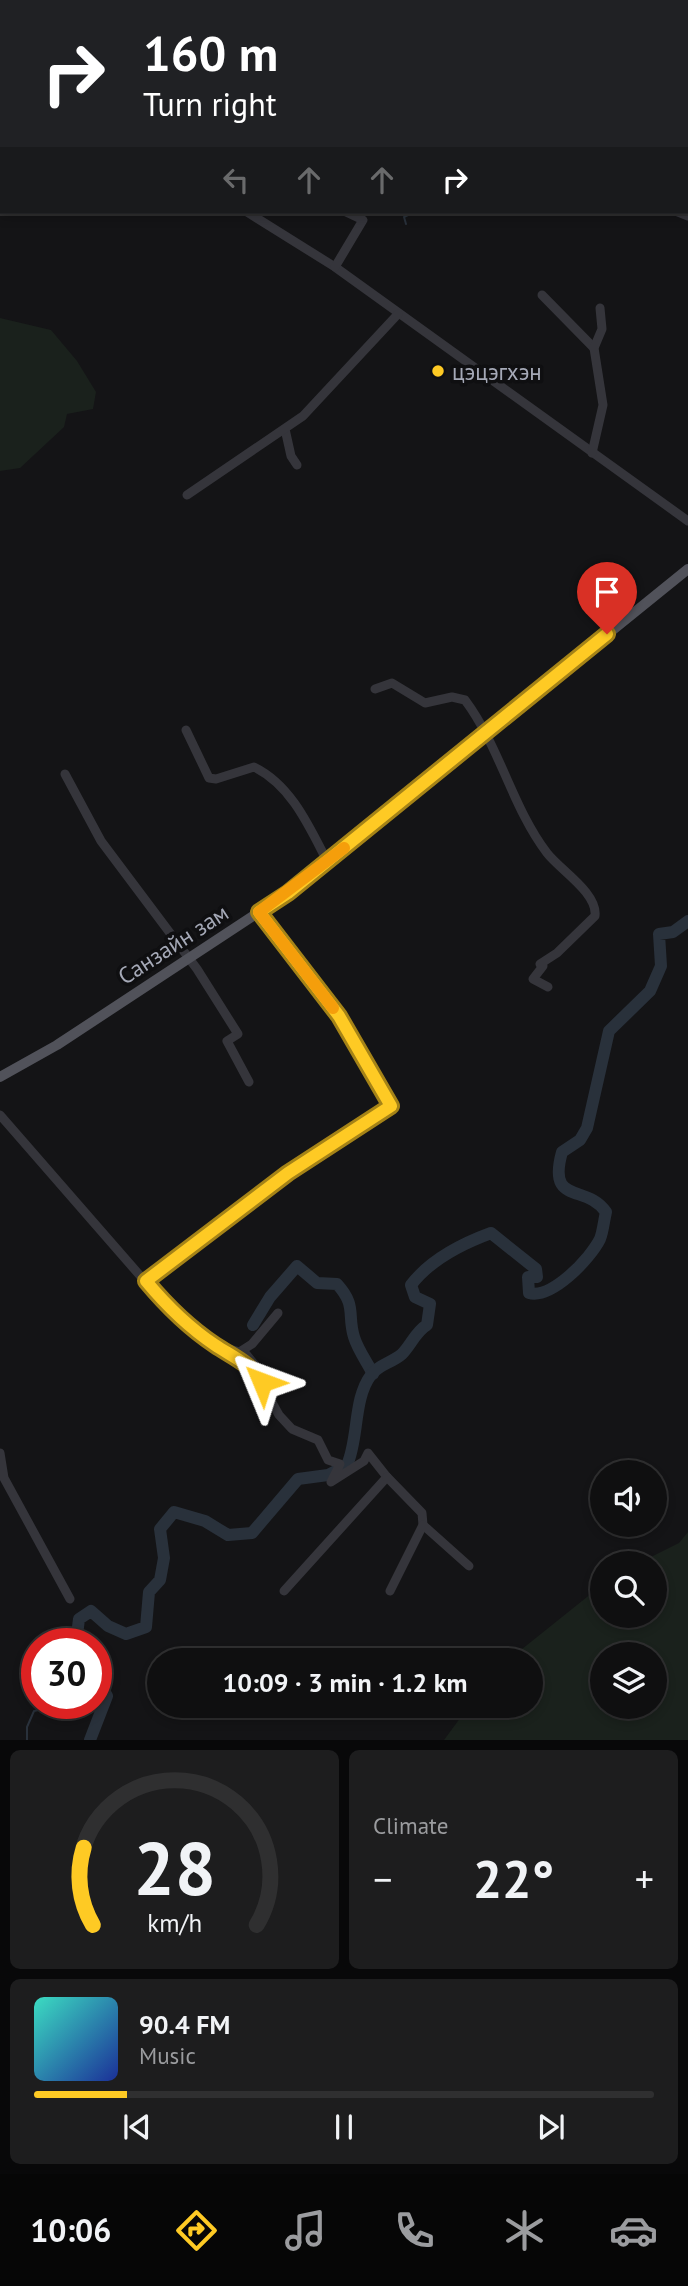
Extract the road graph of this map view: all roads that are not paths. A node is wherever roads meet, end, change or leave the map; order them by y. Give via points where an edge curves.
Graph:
1 (250, 214) edge
2 (350, 214) edge
3 (335, 267) junction
4 (542, 296) dead end
5 (600, 308) dead end
6 (398, 314) junction
7 (594, 348) junction
8 (285, 429) junction
9 (592, 453) junction
10 (297, 465) dead end
11 (187, 495) dead end
12 (688, 521) edge
13 (688, 569) edge
14 (375, 689) dead end
15 (186, 730) dead end
16 (486, 732) junction
17 (65, 774) dead end
18 (327, 861) junction
19 (259, 912) junction
20 (187, 960) junction
21 (548, 987) dead end
22 (0, 1077) edge
23 (249, 1082) dead end
24 (0, 1115) edge
25 (146, 1281) junction
26 (278, 1313) dead end
27 (215, 1345) junction
28 (241, 1352) junction
29 (262, 1382) junction
30 (0, 1453) edge
31 (387, 1477) junction
32 (423, 1525) junction
33 (469, 1566) dead end
34 (284, 1591) dead end
35 (390, 1591) dead end
36 (70, 1599) dead end

1 - 3 street
2 - 3 street via 363,220
3 - 6 street
4 - 7 street
5 - 7 street via 602,329
6 - 8 street via 345,374
6 - 9 street
7 - 9 street via 603,405
8 - 10 street
8 - 11 street
9 - 12 street
13 - 16 main road, Санзайн зам
14 - 16 street via 392,683 425,703 465,699
15 - 18 street via 209,778 254,767 277,783 296,805
16 - 18 main road, Санзайн зам
16 - 21 street via 532,830 560,870 577,879 596,910 584,929 540,964 543,967 533,979
17 - 20 street via 101,841
18 - 19 main road, Санзайн зам
19 - 20 main road, Санзайн зам
19 - 25 street via 339,1016 391,1106 288,1173
20 - 22 main road, Санзайн зам via 58,1045
20 - 23 street via 238,1034 227,1041
24 - 25 street
25 - 27 street via 170,1310
26 - 28 street
27 - 28 street
27 - 29 street via 252,1367
28 - 29 street via 254,1362
29 - 31 street via 292,1429 318,1440 328,1460 340,1464 331,1482 364,1461 368,1453
30 - 36 street via 4,1478
31 - 32 street via 422,1513
31 - 34 street
32 - 33 street
32 - 35 street

